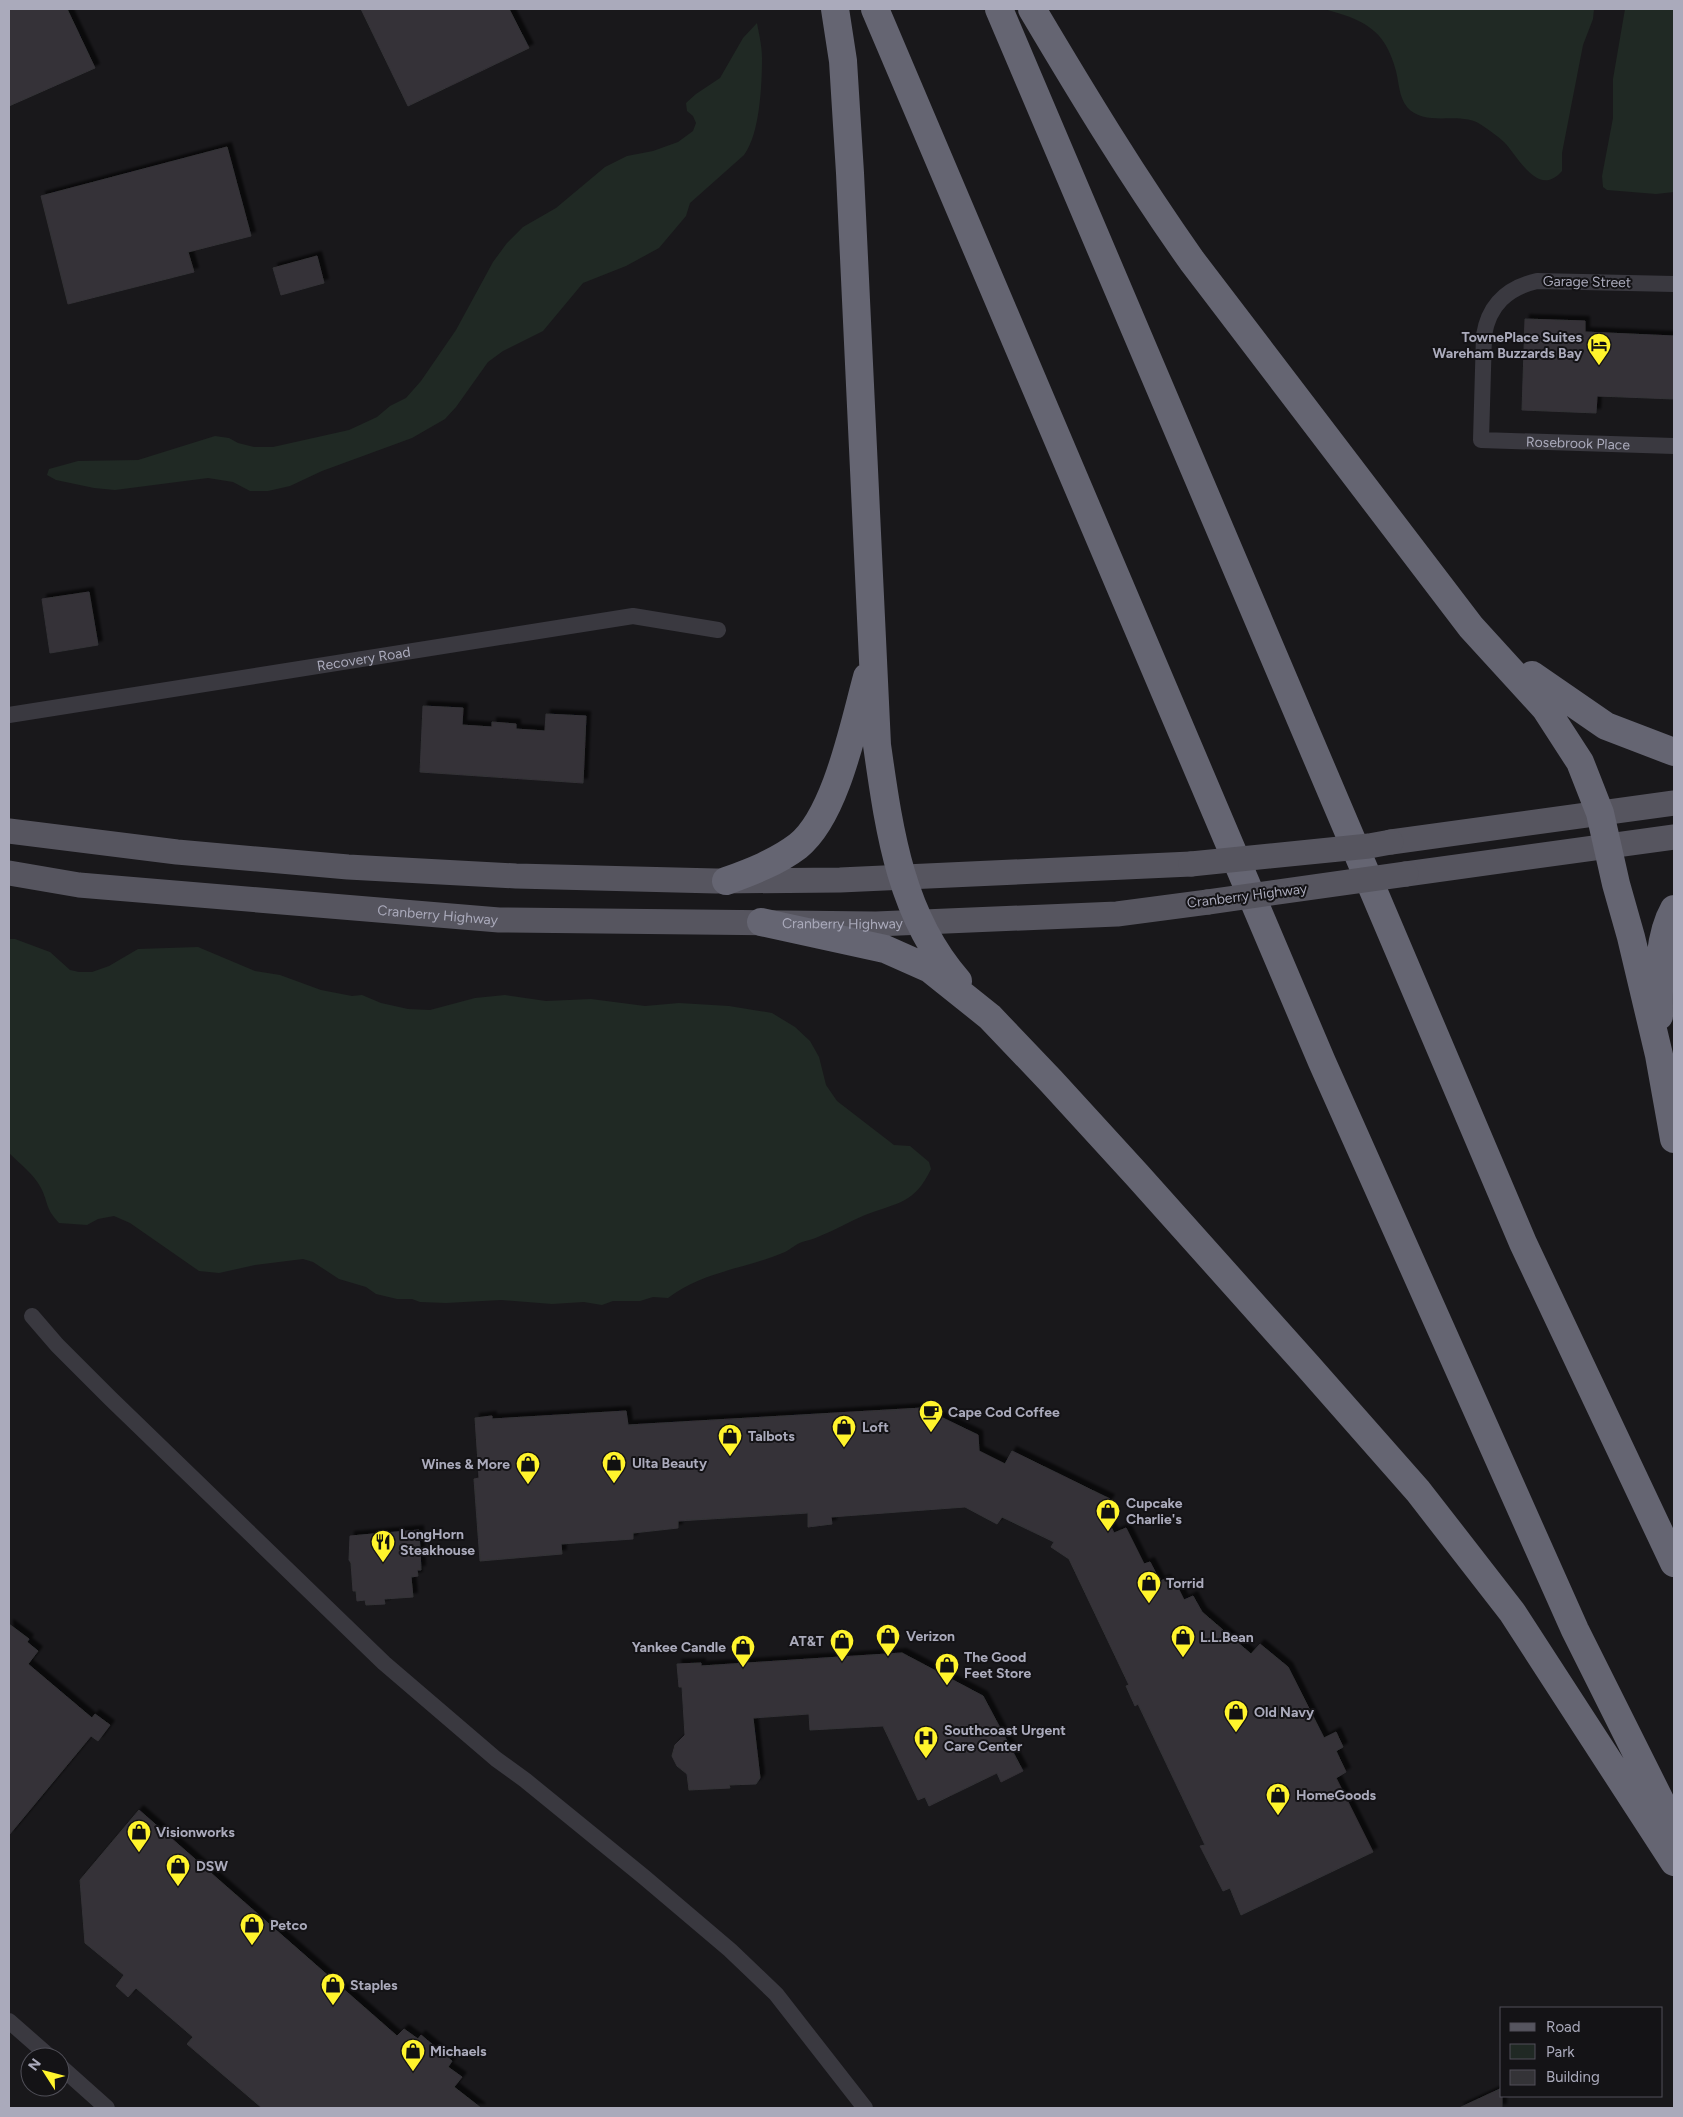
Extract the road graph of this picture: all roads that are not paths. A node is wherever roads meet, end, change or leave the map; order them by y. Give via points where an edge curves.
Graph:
1 (836, 9) edge
2 (875, 9) edge
3 (999, 9) edge
4 (1032, 9) edge
5 (1674, 284) edge
6 (1481, 440) joint
7 (1674, 446) edge
8 (1471, 627) junction
9 (718, 630) dead end
10 (872, 657) junction
11 (9, 714) edge
12 (1674, 752) edge
13 (1674, 803) edge
14 (1600, 813) junction
15 (9, 831) edge
16 (1674, 838) edge
17 (1607, 846) junction
18 (9, 873) edge
19 (902, 877) junction
20 (726, 881) junction
21 (1674, 909) edge
22 (762, 922) junction
23 (919, 922) junction
24 (990, 1018) junction
25 (1658, 1055) junction
26 (1674, 1139) edge
27 (32, 1316) dead end
28 (1674, 1562) edge
29 (1674, 1828) edge
30 (1674, 1862) edge
31 (9, 2021) edge
32 (39, 2047) edge
33 (70, 2075) edge
34 (107, 2108) edge
35 (865, 2108) edge

1 - 10 highway via 849,154
2 - 29 highway via 1330,1080 1574,1630
3 - 28 highway via 1524,1242
4 - 8 highway via 1151,203 1192,261
5 - 6 street, Garage Street via 1536,281 1506,294 1492,309 1484,335
6 - 7 street, Rosebrook Place
8 - 12 highway via 1550,689 1606,726
8 - 14 highway via 1545,708 1580,762
9 - 11 street, Recovery Road via 633,616
10 - 19 highway via 877,746 890,831
10 - 20 highway via 840,770 811,832 774,861
13 - 14 main road
14 - 17 highway
14 - 19 main road, bridge via 1390,842 1191,864
15 - 20 main road via 178,852 348,867 516,876
16 - 17 main road, Cranberry Highway
17 - 23 main road, Cranberry Highway, bridge via 1118,914
17 - 25 highway
18 - 22 main road, Cranberry Highway via 79,885 499,920
19 - 20 main road
19 - 23 highway
21 - 25 highway via 1662,951
22 - 23 main road, Cranberry Highway
22 - 24 highway via 884,949 930,969
23 - 24 highway via 947,968
24 - 30 highway via 1137,1175 1418,1491 1512,1612
25 - 26 highway
27 - 35 street via 111,1399 384,1662 496,1759 730,1950 776,1994
31 - 32 street
33 - 34 street

